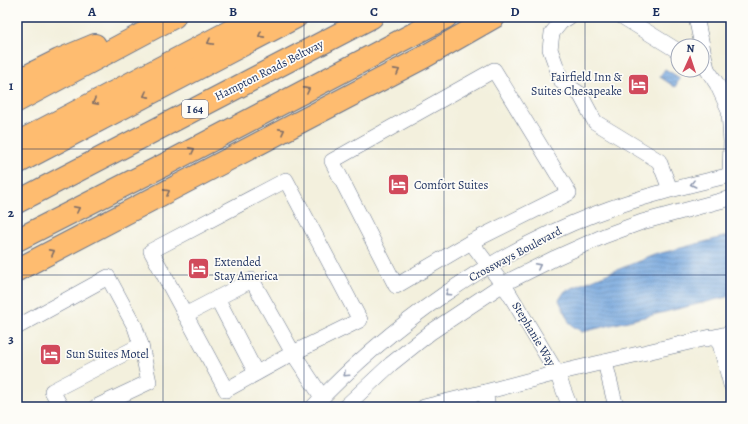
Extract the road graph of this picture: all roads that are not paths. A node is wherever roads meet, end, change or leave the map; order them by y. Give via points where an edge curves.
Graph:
1 (163, 17) edge
2 (174, 17) edge
3 (257, 17) edge
4 (296, 17) edge
5 (345, 17) edge
6 (372, 17) edge
7 (446, 17) edge
8 (494, 17) edge
9 (569, 17) edge
10 (623, 17) edge
11 (696, 17) edge
12 (700, 38) edge
13 (670, 46) edge
14 (710, 74) edge
15 (17, 81) edge
16 (17, 101) edge
17 (731, 142) edge
18 (17, 143) edge
19 (17, 163) edge
20 (730, 175) edge
21 (17, 188) edge
22 (670, 189) junction
23 (731, 198) edge
24 (17, 202) edge
25 (17, 240) edge
26 (471, 242) junction
27 (489, 265) junction
28 (17, 270) edge
29 (503, 284) junction
30 (217, 298) junction
31 (185, 315) junction
32 (17, 326) edge
33 (731, 333) edge
34 (706, 338) junction
35 (141, 345) junction
36 (293, 353) junction
37 (605, 362) junction
38 (256, 373) junction
39 (557, 373) junction
40 (731, 385) edge
41 (485, 392) junction
42 (318, 402) edge
43 (61, 407) edge
44 (96, 407) edge
45 (345, 407) edge
46 (424, 407) edge
47 (488, 407) edge
48 (570, 407) edge
49 (616, 407) edge

1 - 15 highway
2 - 16 highway
3 -> 18 highway
4 -> 19 highway
5 - 21 highway
6 - 24 highway, Hampton Roads Beltway / I 64
25 -> 7 highway
28 -> 8 highway via 424,57
9 - 22 street via 552,33 550,48 562,82 580,94 595,122 659,161
10 - 13 street
11 - 12 street
14 - 17 street via 729,110
17 - 20 street
20 -> 22 street, Crossways Boulevard
22 - 27 street, Crossways Boulevard via 594,214
29 -> 23 street, Crossways Boulevard via 604,236 649,220
26 - 26 street via 569,193 494,70 332,161 396,286
26 - 27 street, Stephanie Way
27 - 29 street, Stephanie Way
27 -> 42 street, Crossways Boulevard via 402,325 364,357
29 - 39 street, Stephanie Way
29 - 45 street, Crossways Boulevard via 431,332
30 - 31 street
30 - 36 street via 252,280
30 - 38 street
31 - 36 street via 151,251 286,180 360,320
31 - 38 street via 226,390
32 - 35 street via 108,277 135,327
33 - 34 street
34 - 37 street
34 - 40 street via 716,339 720,344
35 - 43 street via 52,391
35 - 44 street via 149,382
36 - 38 street
36 - 42 street
37 - 39 street
37 - 49 street
39 - 41 street
39 - 48 street, Stephanie Way
41 - 46 street
41 - 47 street

